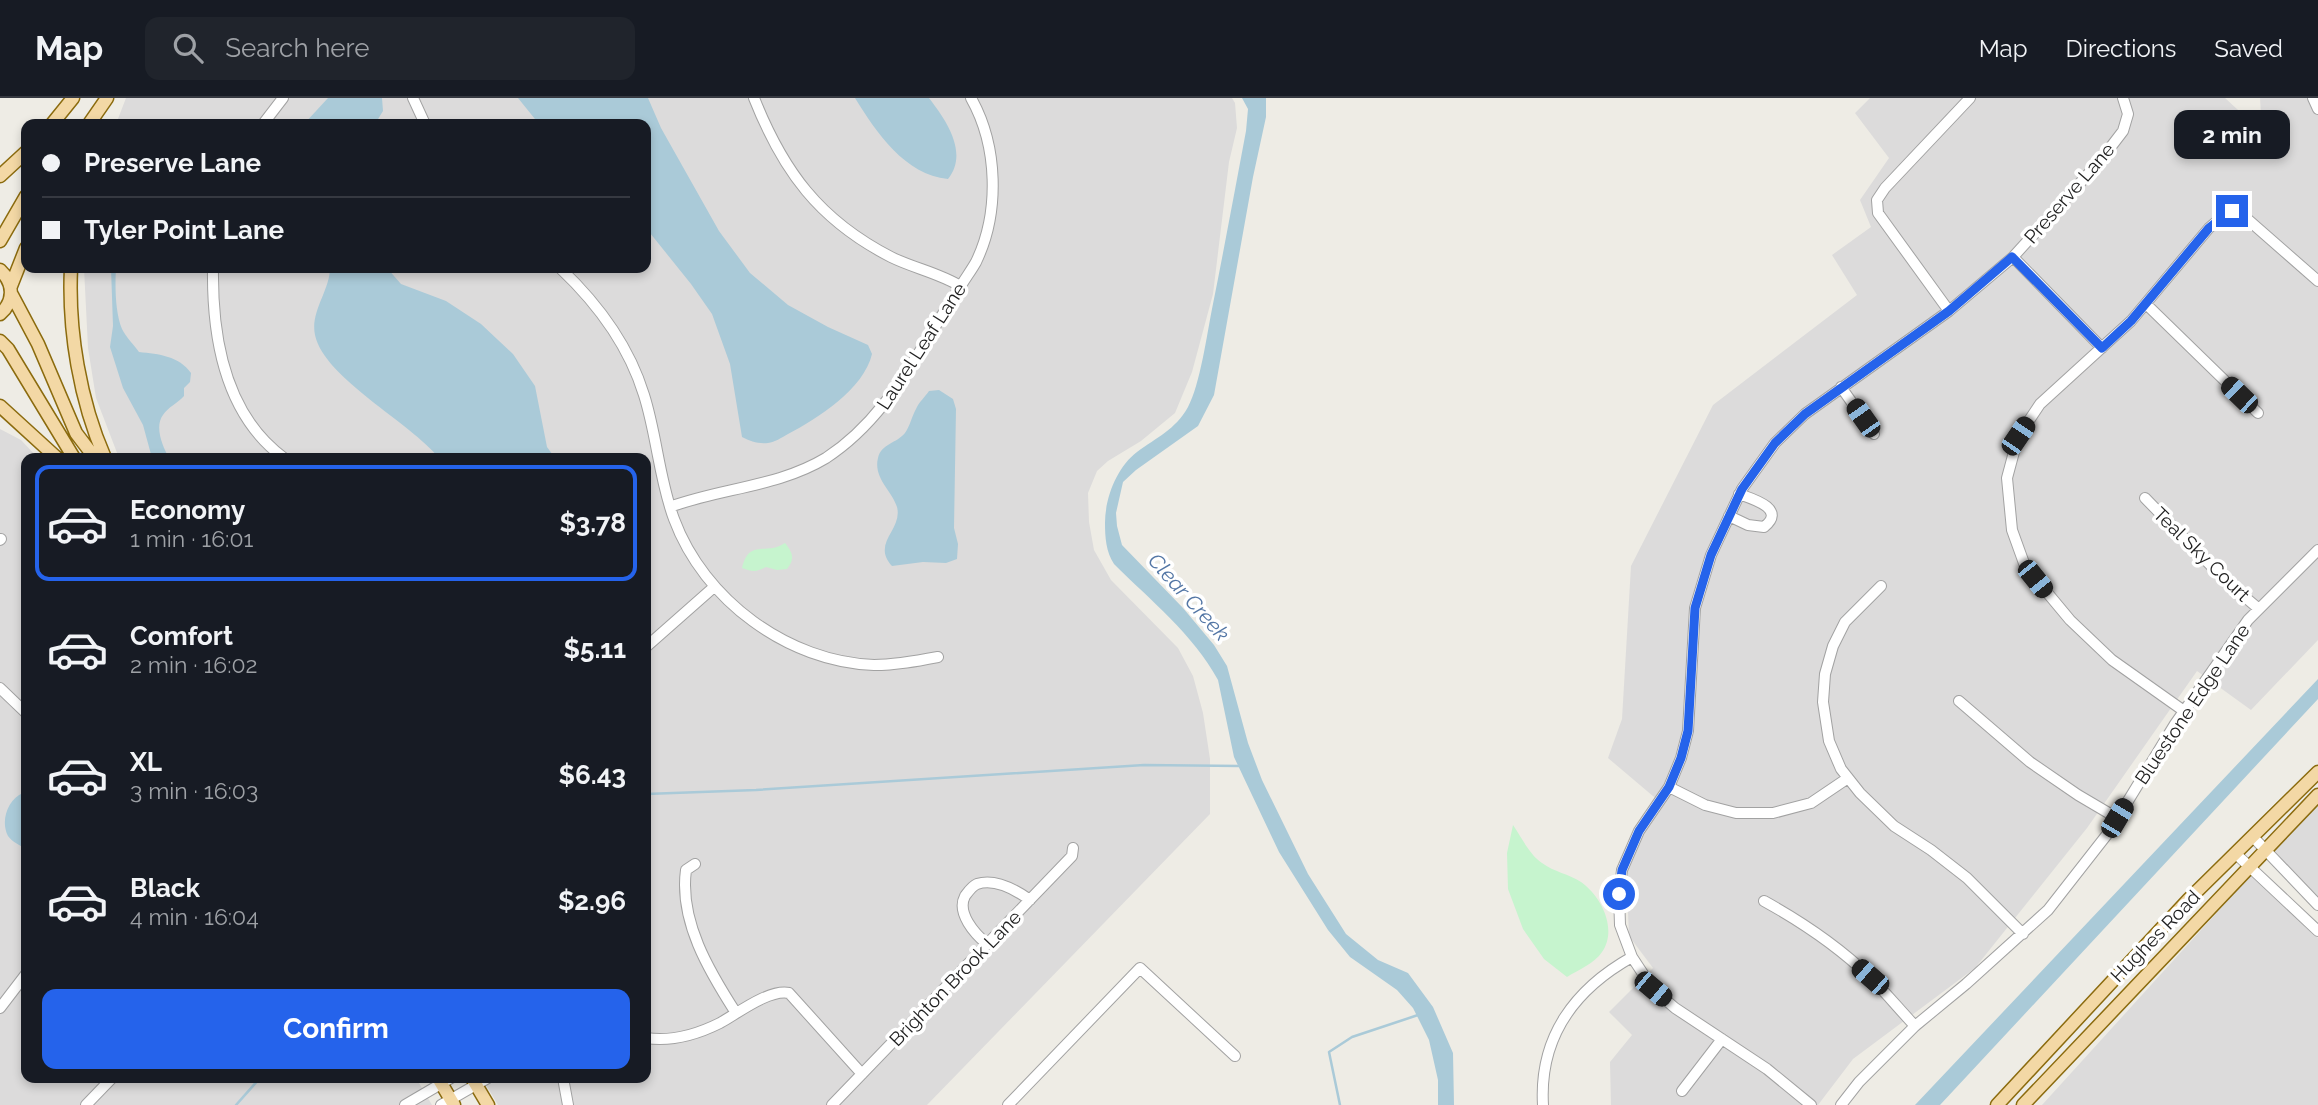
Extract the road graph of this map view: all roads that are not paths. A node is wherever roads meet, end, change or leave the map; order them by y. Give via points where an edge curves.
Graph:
1 (75, 98) edge
2 (109, 98) edge
3 (283, 98) edge
4 (413, 98) edge
5 (754, 98) edge
6 (971, 98) edge
7 (1970, 98) edge
8 (2123, 98) edge
9 (2313, 98) edge
10 (2318, 110) edge
11 (56, 119) edge
12 (66, 119) edge
13 (93, 119) edge
14 (102, 119) edge
15 (267, 119) edge
16 (423, 119) edge
17 (21, 157) edge
18 (0, 176) edge
19 (21, 204) edge
20 (0, 241) edge
21 (2012, 257) junction
22 (21, 262) edge
23 (0, 270) edge
24 (71, 273) edge
25 (213, 273) edge
26 (565, 273) edge
27 (2318, 281) edge
28 (960, 286) junction
29 (11, 291) junction
30 (2146, 304) junction
31 (1949, 311) junction
32 (0, 314) edge
33 (0, 341) edge
34 (2102, 348) junction
35 (1841, 387) junction
36 (0, 406) edge
37 (2258, 413) dead end
38 (1874, 433) dead end
39 (52, 453) edge
40 (71, 453) edge
41 (91, 453) edge
42 (103, 453) edge
43 (278, 453) edge
44 (1739, 494) junction
45 (2145, 498) dead end
46 (670, 507) junction
47 (1729, 516) junction
48 (2318, 550) edge
49 (1881, 586) dead end
50 (714, 587) junction
51 (2259, 609) junction
52 (651, 643) edge
53 (937, 657) dead end
54 (0, 688) edge
55 (1959, 701) dead end
56 (21, 708) edge
57 (2183, 711) junction
58 (2318, 772) edge
59 (1848, 778) junction
60 (1669, 787) junction
61 (2318, 795) edge
62 (2117, 818) junction
63 (2253, 837) junction
64 (1073, 848) dead end
65 (2265, 850) junction
66 (2236, 854) junction
67 (695, 864) dead end
68 (2249, 866) junction
69 (1030, 900) junction
70 (1764, 901) dead end
71 (2318, 905) edge
72 (2318, 931) edge
73 (2022, 933) junction
74 (987, 944) junction
75 (1632, 957) junction
76 (21, 981) edge
77 (0, 1008) edge
78 (736, 1013) junction
79 (1915, 1026) junction
80 (651, 1039) edge
81 (1721, 1039) junction
82 (1235, 1056) dead end
83 (862, 1074) junction
84 (107, 1083) edge
85 (438, 1083) edge
86 (444, 1083) edge
87 (472, 1083) edge
88 (475, 1083) edge
89 (564, 1083) edge
90 (1682, 1091) dead end
91 (448, 1103) edge
92 (1012, 1104) edge
93 (86, 1105) edge
94 (405, 1105) edge
95 (488, 1105) edge
96 (568, 1105) edge
97 (832, 1105) edge
98 (1543, 1105) edge
99 (1811, 1105) edge
100 (1841, 1105) edge
101 (1997, 1105) edge
102 (2023, 1105) edge

1 - 11 main road
1 - 12 main road
2 - 13 main road
2 - 14 main road
3 - 15 street
4 - 16 street
5 - 28 street via 791,173 829,216 877,250
6 - 28 street, Laurel Leaf Lane via 988,139 992,198 982,246
7 - 31 street via 1877,200 1878,213
8 - 21 street, Preserve Lane via 2128,114 2123,131
9 - 10 street
17 - 18 main road
19 - 20 main road
21 - 31 street, Preserve Lane
21 - 34 street
22 - 29 main road
23 - 29 main road
24 - 42 main road via 73,330 84,396
25 - 43 street via 215,332 225,370 246,417
26 - 46 street via 599,310 640,382
27 - 30 street via 2245,217 2232,211 2209,228
28 - 46 street, Laurel Leaf Lane via 884,405 853,438 818,462 776,481
29 - 32 main road via 9,304
29 - 41 main road via 76,433
30 - 34 street
30 - 37 street
31 - 35 street, Preserve Lane
33 - 40 main road
34 - 57 street via 2040,404 2018,436 2007,478 2012,530 2025,566 2070,620 2112,660
35 - 38 street
35 - 44 street, Preserve Lane via 1775,443
36 - 39 main road
44 - 47 street, Preserve Lane
44 - 47 street via 1769,508 1769,522 1756,527
45 - 51 street, Teal Sky Court
46 - 50 street via 685,543
47 - 60 street, Preserve Lane via 1695,608 1688,731
48 - 51 street, Bluestone Edge Lane
49 - 59 street via 1845,622 1825,674 1823,702 1829,741
50 - 52 street
50 - 53 street via 768,631 832,658 882,664
51 - 57 street, Bluestone Edge Lane
54 - 56 street
55 - 62 street via 2031,762
57 - 62 street, Bluestone Edge Lane
58 - 63 main road, Hughes Road
59 - 60 street via 1811,803 1773,813 1736,813 1705,805
59 - 73 street via 1894,826 1967,878
60 - 75 street, Preserve Lane via 1639,831 1622,870 1620,925
61 - 65 main road, Hughes Road
62 - 73 street, Bluestone Edge Lane via 2049,910
63 - 65 street
63 - 66 main road, Hughes Road
64 - 69 street, Brighton Brook Lane via 1072,856
65 - 68 main road, Hughes Road
65 - 71 street
66 - 68 street
66 - 101 main road, Hughes Road
67 - 78 street via 686,870 684,882 690,920 711,972
68 - 72 street
68 - 102 main road, Hughes Road
69 - 74 street, Brighton Brook Lane
69 - 74 street via 997,884 977,884 967,892 962,902 964,915
70 - 79 street via 1802,922 1842,953
73 - 79 street, Bluestone Edge Lane
74 - 83 street, Brighton Brook Lane
75 - 81 street, Preserve Lane via 1653,989
75 - 98 street via 1594,982 1566,1014 1547,1058
76 - 77 street
78 - 80 street via 681,1038
78 - 83 street via 783,991 789,993
79 - 100 street, Bluestone Edge Lane
81 - 90 street
81 - 99 street, Preserve Lane
82 - 92 street via 1140,968
83 - 97 street, Brighton Brook Lane
84 - 93 street
85 - 94 street
86 - 91 main road
87 - 91 street
88 - 95 main road
89 - 96 street

